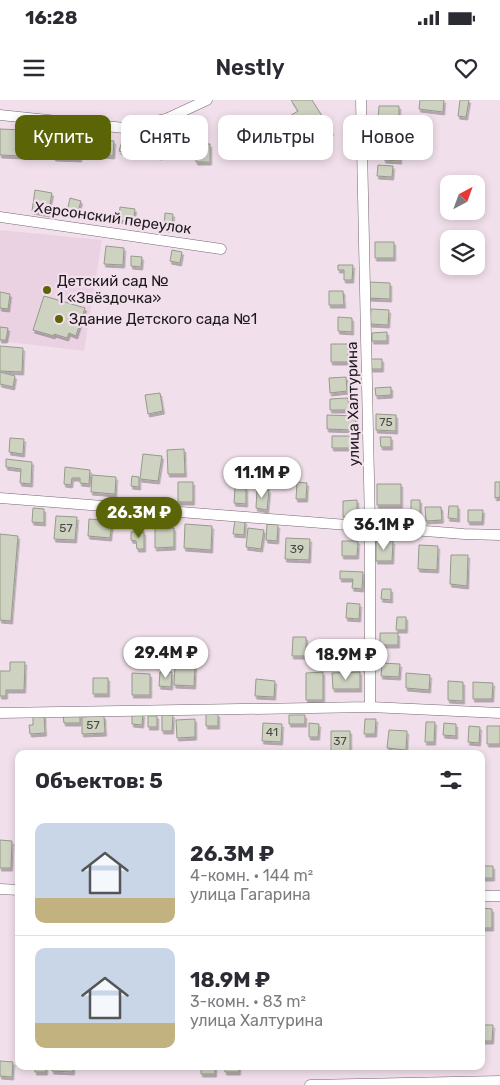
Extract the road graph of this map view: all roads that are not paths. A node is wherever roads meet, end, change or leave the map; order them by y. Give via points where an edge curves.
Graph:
1 (207, 100) edge
2 (361, 100) edge
3 (0, 115) edge
4 (0, 217) edge
5 (221, 249) dead end
6 (0, 498) edge
7 (370, 526) junction
8 (500, 535) edge
9 (370, 707) junction
10 (0, 712) edge
11 (500, 713) edge
12 (0, 890) edge
13 (15, 890) edge
14 (485, 896) edge
15 (500, 896) edge
16 (500, 1081) edge
17 (310, 1085) edge

1 - 3 street via 166,119 124,128
2 - 7 street, улица Халтурина
4 - 5 street, Херсонский переулок
6 - 7 street
7 - 8 street
7 - 9 street, улица Халтурина
9 - 10 street
9 - 11 street
12 - 13 street
14 - 15 street
16 - 17 street

